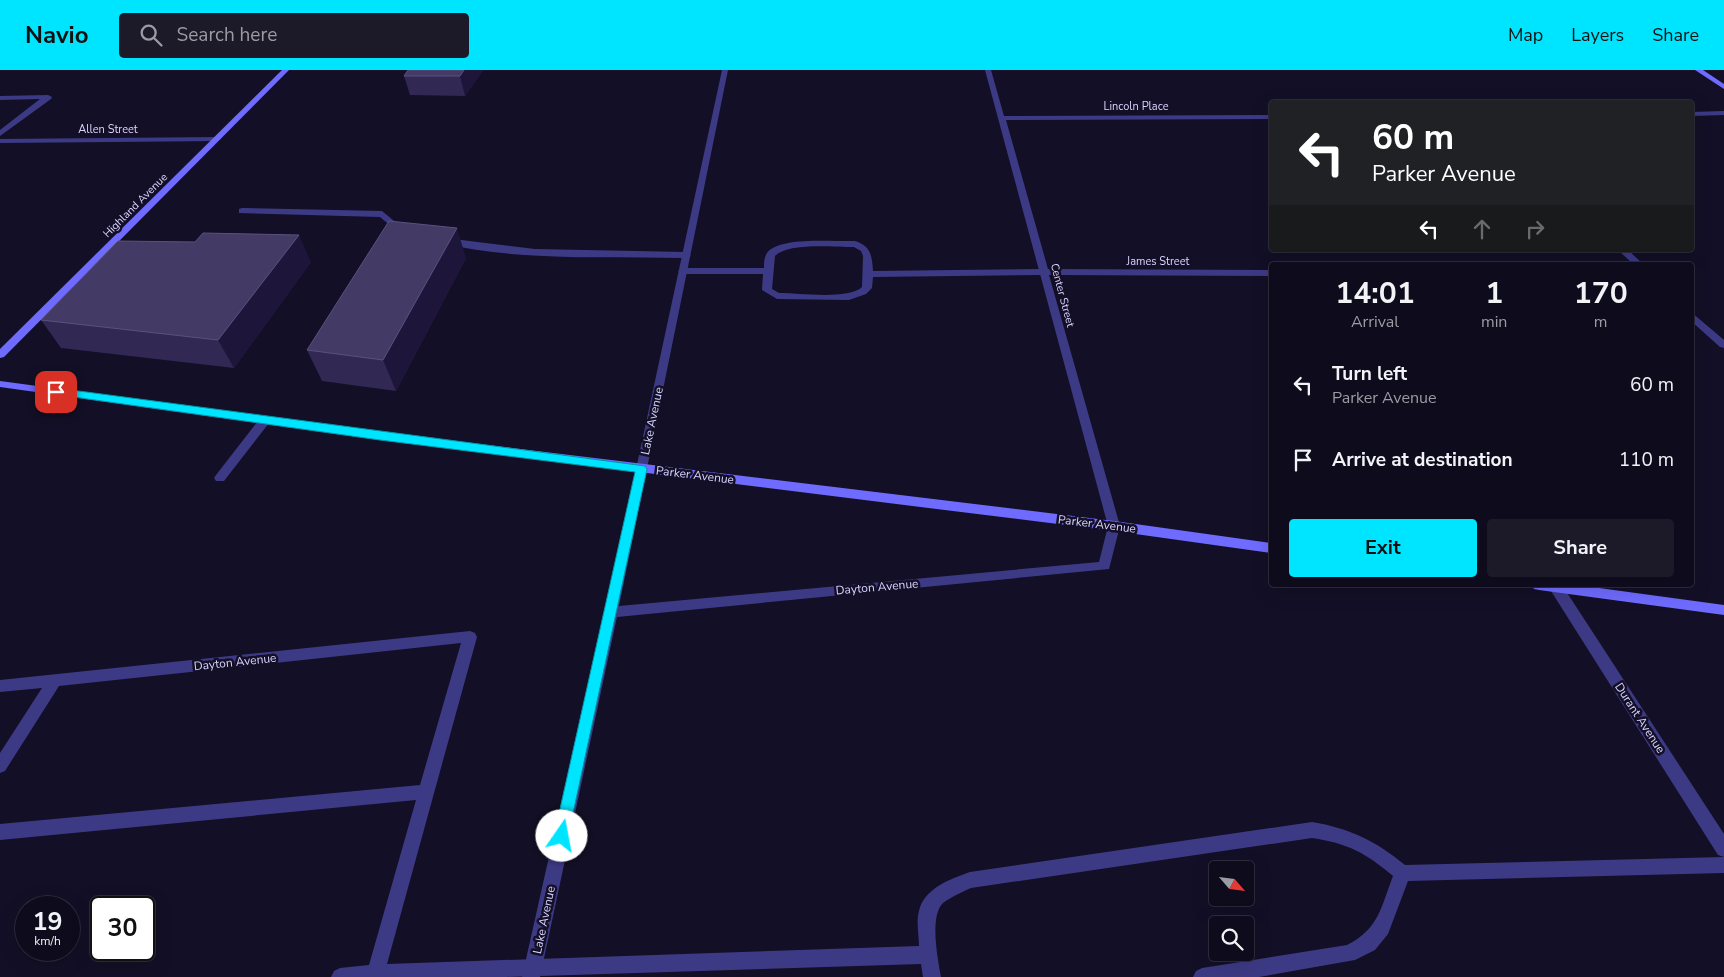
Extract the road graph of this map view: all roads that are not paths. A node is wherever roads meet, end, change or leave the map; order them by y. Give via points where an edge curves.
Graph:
1 (286, 70) edge
2 (725, 70) edge
3 (988, 70) edge
4 (1698, 70) edge
5 (1724, 87) edge
6 (0, 98) edge
7 (1724, 113) edge
8 (1694, 114) edge
9 (1269, 117) edge
10 (1002, 118) junction
11 (0, 134) edge
12 (217, 139) junction
13 (0, 141) edge
14 (242, 210) dead end
15 (412, 234) edge
16 (438, 240) edge
17 (1625, 252) edge
18 (686, 255) junction
19 (1636, 262) edge
20 (683, 271) junction
21 (768, 271) junction
22 (1044, 272) junction
23 (1269, 272) edge
24 (868, 274) junction
25 (1694, 317) edge
26 (1724, 345) edge
27 (0, 355) edge
28 (0, 384) edge
29 (265, 420) junction
30 (642, 469) junction
31 (220, 478) dead end
32 (1114, 526) junction
33 (1269, 548) edge
34 (1556, 587) joint
35 (1724, 610) edge
36 (610, 612) junction
37 (54, 681) junction
38 (0, 686) edge
39 (0, 766) edge
40 (427, 792) junction
41 (0, 832) edge
42 (1724, 849) edge
43 (1724, 865) edge
44 (1402, 873) junction
45 (928, 955) junction
46 (532, 972) edge
47 (375, 975) edge
48 (340, 977) edge
49 (932, 977) edge
50 (1202, 977) edge

1 - 12 street, Highland Avenue
2 - 18 street, Lake Avenue
3 - 10 street, Center Street
4 - 5 street
6 - 11 street via 48,98
7 - 8 street
9 - 10 street, Lincoln Place
10 - 22 street, Center Street
12 - 13 street, Allen Street
12 - 27 street, Highland Avenue
14 - 15 street via 382,214 404,232
16 - 18 street via 514,251
17 - 19 street
18 - 20 street, Lake Avenue
20 - 21 street
20 - 30 street, Lake Avenue
21 - 24 street via 767,290 776,296 856,295 867,288
21 - 24 street via 770,255 783,246 856,244 867,250
22 - 23 street, James Street
22 - 24 street, James Street
22 - 32 street, Center Street
25 - 26 street
28 - 29 street, Parker Avenue
29 - 30 street, Parker Avenue
29 - 31 street
30 - 32 street, Parker Avenue
30 - 36 street, Lake Avenue
32 - 33 street, Parker Avenue
32 - 36 street, Dayton Avenue via 1104,566
34 - 35 street
34 - 42 street, Durant Avenue
36 - 46 street, Lake Avenue
37 - 38 street, Dayton Avenue
37 - 39 street
37 - 40 street, Dayton Avenue via 470,637
40 - 41 street
40 - 47 street
43 - 44 street
44 - 45 street via 1351,837 1312,830 970,880 936,898 927,912
44 - 50 street via 1382,928 1369,944 1349,954
45 - 46 street
45 - 49 street
46 - 47 street
47 - 48 street

